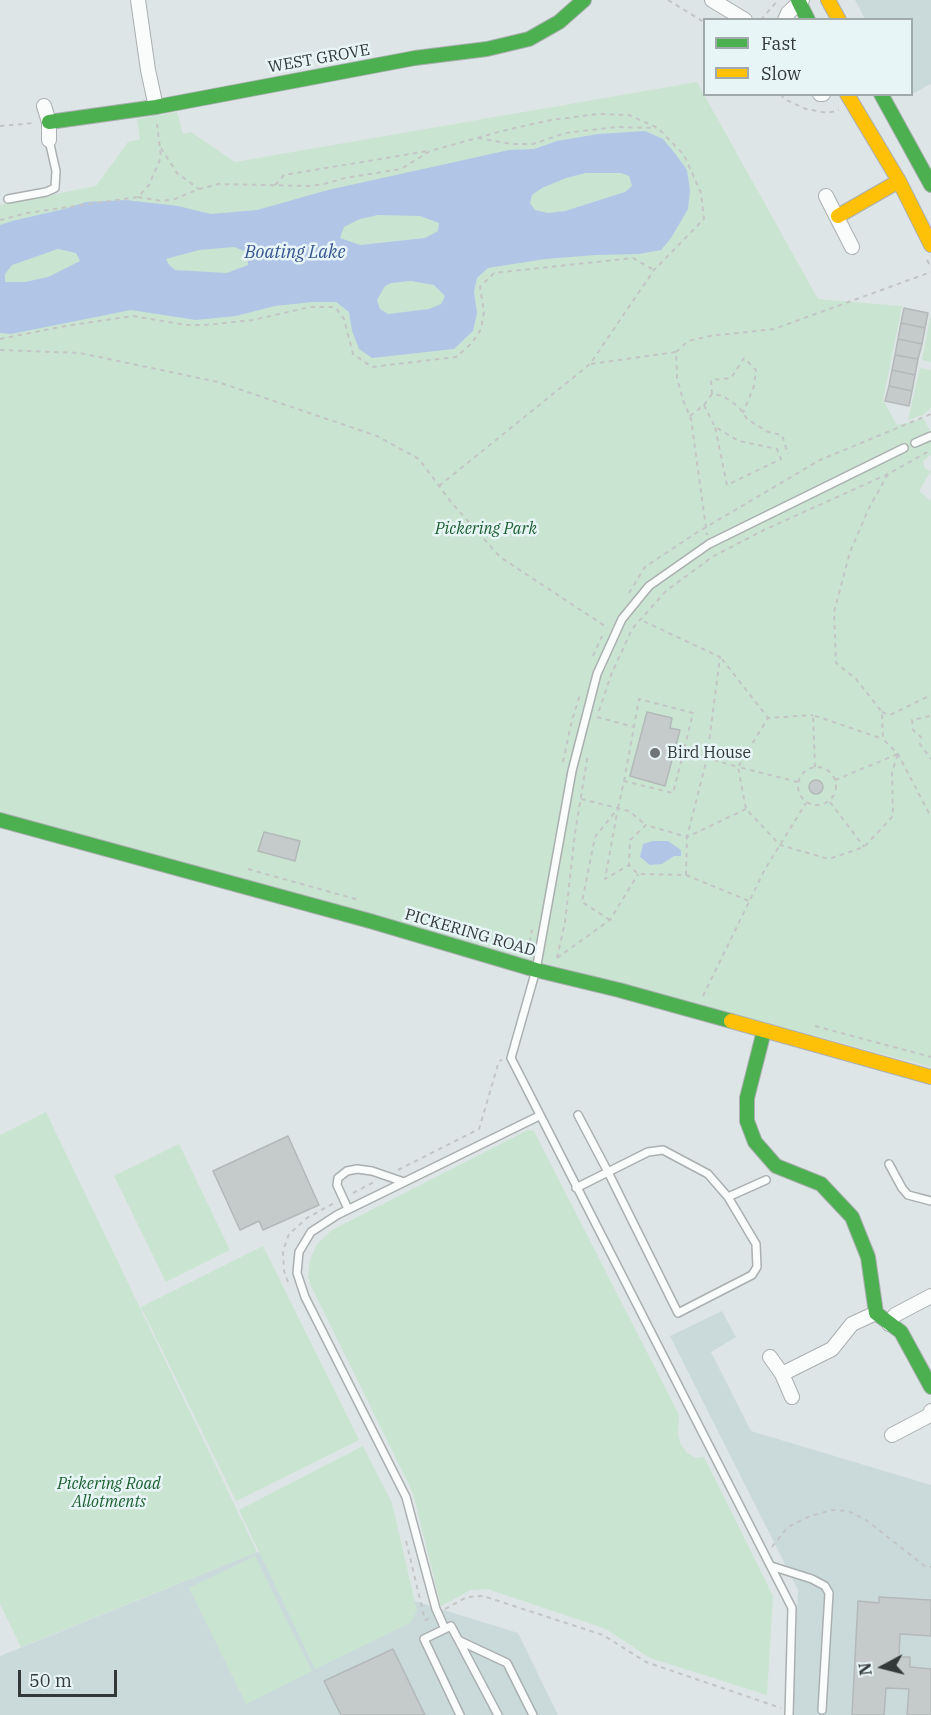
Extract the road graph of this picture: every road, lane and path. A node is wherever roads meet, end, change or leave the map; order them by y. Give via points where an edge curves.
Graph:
1 (138, 0) edge
2 (584, 0) edge
3 (668, 0) edge
4 (712, 0) edge
5 (778, 0) edge
6 (800, 0) edge
7 (828, 0) edge
8 (742, 18) edge
9 (763, 18) edge
10 (786, 18) edge
11 (807, 18) edge
12 (838, 18) edge
13 (703, 21) edge
14 (782, 96) edge
15 (882, 96) edge
16 (846, 101) edge
17 (44, 106) dead end
18 (156, 107) junction
19 (48, 122) junction
20 (157, 124) dead end
21 (0, 126) edge
22 (658, 128) junction
23 (476, 138) junction
24 (49, 140) joint
25 (160, 147) junction
26 (430, 151) junction
27 (899, 181) junction
28 (275, 185) junction
29 (931, 185) edge
30 (199, 189) junction
31 (826, 196) dead end
32 (138, 197) junction
33 (8, 199) dead end
34 (838, 216) junction
35 (0, 220) edge
36 (931, 245) edge
37 (852, 247) dead end
38 (654, 270) junction
39 (931, 272) edge
40 (0, 339) edge
41 (0, 350) edge
42 (676, 352) junction
43 (590, 364) junction
44 (712, 394) junction
45 (704, 405) junction
46 (743, 413) junction
47 (931, 414) edge
48 (690, 416) junction
49 (715, 427) junction
50 (931, 436) edge
51 (915, 443) dead end
52 (904, 448) dead end
53 (931, 450) edge
54 (788, 454) dead end
55 (888, 474) junction
56 (439, 486) junction
57 (706, 527) junction
58 (709, 544) junction
59 (626, 597) dead end
60 (641, 620) junction
61 (615, 633) junction
62 (720, 657) junction
63 (931, 695) edge
64 (882, 712) junction
65 (813, 715) junction
66 (931, 716) edge
67 (768, 718) junction
68 (634, 727) junction
69 (883, 739) junction
70 (589, 747) dead end
71 (683, 754) junction
72 (898, 754) junction
73 (707, 759) junction
74 (931, 759) edge
75 (738, 767) junction
76 (815, 767) junction
77 (835, 780) junction
78 (624, 782) junction
79 (798, 782) junction
80 (580, 799) junction
81 (830, 801) junction
82 (806, 803) junction
83 (618, 808) junction
84 (746, 809) junction
85 (931, 817) edge
86 (0, 820) edge
87 (646, 825) junction
88 (687, 837) junction
89 (780, 845) junction
90 (864, 847) junction
91 (629, 865) junction
92 (638, 874) junction
93 (686, 875) junction
94 (749, 901) junction
95 (610, 920) junction
96 (536, 970) junction
97 (703, 996) dead end
98 (764, 1030) junction
99 (511, 1058) junction
100 (931, 1077) edge
101 (578, 1115) dead end
102 (539, 1116) junction
103 (889, 1164) dead end
104 (608, 1172) junction
105 (388, 1175) junction
106 (766, 1180) dead end
107 (404, 1182) junction
108 (576, 1188) junction
109 (728, 1197) junction
110 (343, 1198) junction
111 (931, 1201) edge
112 (348, 1209) junction
113 (291, 1291) dead end
114 (931, 1296) edge
115 (876, 1313) junction
116 (889, 1324) junction
117 (770, 1357) dead end
118 (782, 1374) junction
119 (931, 1387) edge
120 (792, 1396) dead end
121 (931, 1411) edge
122 (892, 1435) dead end
123 (404, 1533) dead end
124 (766, 1557) junction
125 (771, 1566) junction
126 (931, 1567) edge
127 (437, 1614) junction
128 (445, 1629) junction
129 (460, 1641) junction
130 (822, 1710) dead end
131 (789, 1713) edge
132 (460, 1715) edge
133 (498, 1715) edge
134 (533, 1715) edge

1 - 18 street
2 - 18 street, WEST GROVE via 559,22 529,39
3 - 13 path
4 - 8 street
5 - 9 path
6 - 10 street
6 - 11 street
7 - 12 street
14 - 16 path via 806,109 828,112
15 - 29 street
16 - 27 street
17 - 19 street
18 - 19 street, WEST GROVE
19 - 21 path
19 - 24 street
20 - 25 path
22 - 23 path via 608,128 565,134 533,144
22 - 23 path via 629,115 598,114 551,120
22 - 38 path via 684,155 701,193 704,219
23 - 26 path
24 - 33 lane via 56,171 55,188
25 - 30 path via 177,173
25 - 32 path via 161,157 149,185
26 - 28 path via 284,175
26 - 28 path via 401,169 317,185
27 - 34 street
27 - 36 street
28 - 30 path via 219,184
30 - 32 path via 162,201
31 - 34 street
32 - 35 path
34 - 37 street
38 - 40 path via 633,258 494,273 480,287 484,312 481,329 456,357 372,367 353,354 344,319 335,307 310,307 206,325 133,316
38 - 43 path
39 - 42 path via 774,329 688,341
41 - 56 path via 80,353 218,382 377,436 418,459
42 - 43 path
42 - 48 path via 677,378
43 - 56 path
44 - 45 path
44 - 46 path via 723,396
44 - 46 path via 711,380 731,378 744,358 756,370
45 - 48 path
45 - 49 path
46 - 54 path via 768,432 782,435
47 - 57 path via 820,460
48 - 57 path
49 - 49 path via 739,441 777,449 781,459 727,486
50 - 51 lane
52 - 58 lane
53 - 55 path
55 - 60 path via 712,557 666,591
55 - 64 path via 850,552 834,612 836,663
56 - 61 path via 500,557
57 - 58 path
57 - 59 path via 645,567
58 - 61 lane via 649,586 621,619
60 - 62 path
60 - 68 path via 632,629 610,675 597,717
61 - 96 lane via 597,674 572,771
62 - 67 path
62 - 73 path
63 - 64 path via 890,716
64 - 69 path
65 - 67 path
65 - 69 path
65 - 76 path
66 - 74 path via 912,720 913,730 921,737 920,744
67 - 75 path
68 - 71 path via 639,699 693,713
68 - 78 path
69 - 72 path
70 - 80 path
71 - 73 path
71 - 78 path via 673,793
72 - 77 path
72 - 85 path
72 - 90 path via 892,772 893,816
73 - 75 path
73 - 88 path
75 - 79 path
75 - 84 path
76 - 77 path via 828,770
76 - 79 path via 804,772
77 - 81 path via 836,792
78 - 83 path
79 - 82 path via 799,794
80 - 83 path
80 - 95 path via 557,958
81 - 82 path via 818,806
81 - 90 path
82 - 89 path
83 - 87 path via 629,811
83 - 91 path via 605,879
83 - 95 path via 595,837 582,902
84 - 88 path
84 - 89 path
86 - 96 street, PICKERING ROAD
87 - 88 path
87 - 91 path via 630,840
88 - 93 path
89 - 90 path via 829,859
89 - 94 path
91 - 92 path
92 - 93 path
92 - 95 path
93 - 94 path
94 - 97 path
96 - 98 street, PICKERING ROAD
96 - 99 lane
98 - 100 street, PICKERING ROAD
98 - 115 street via 747,1098 747,1121 755,1142 776,1166 821,1184 852,1217 868,1257
99 - 102 lane
99 - 105 path via 499,1061 479,1129
101 - 104 lane
102 - 107 lane
102 - 108 lane
103 - 111 lane via 908,1195
104 - 108 lane
104 - 109 lane via 648,1152 663,1150 708,1174
104 - 109 lane via 678,1313 752,1275 757,1267 756,1244
105 - 107 lane
105 - 110 path
105 - 110 lane via 357,1169 347,1172 338,1178
106 - 109 lane
107 - 112 lane
108 - 124 lane
110 - 112 lane
110 - 113 path via 289,1234 283,1251
112 - 127 lane via 311,1232 299,1252 297,1273 406,1497
114 - 116 street via 895,1315
115 - 116 street
115 - 118 street via 852,1324 832,1349
116 - 119 street via 901,1332
117 - 118 street
118 - 120 street
121 - 122 street
123 - 127 path via 425,1620
124 - 125 lane
124 - 126 path via 788,1527 810,1516 840,1510 866,1520
125 - 130 lane via 812,1579 829,1593
125 - 131 lane via 792,1608
127 - 128 lane
127 - 131 path via 467,1597 483,1596 603,1635 646,1662
128 - 129 lane via 451,1626
128 - 132 lane via 424,1639
129 - 133 lane
129 - 134 lane via 507,1663

